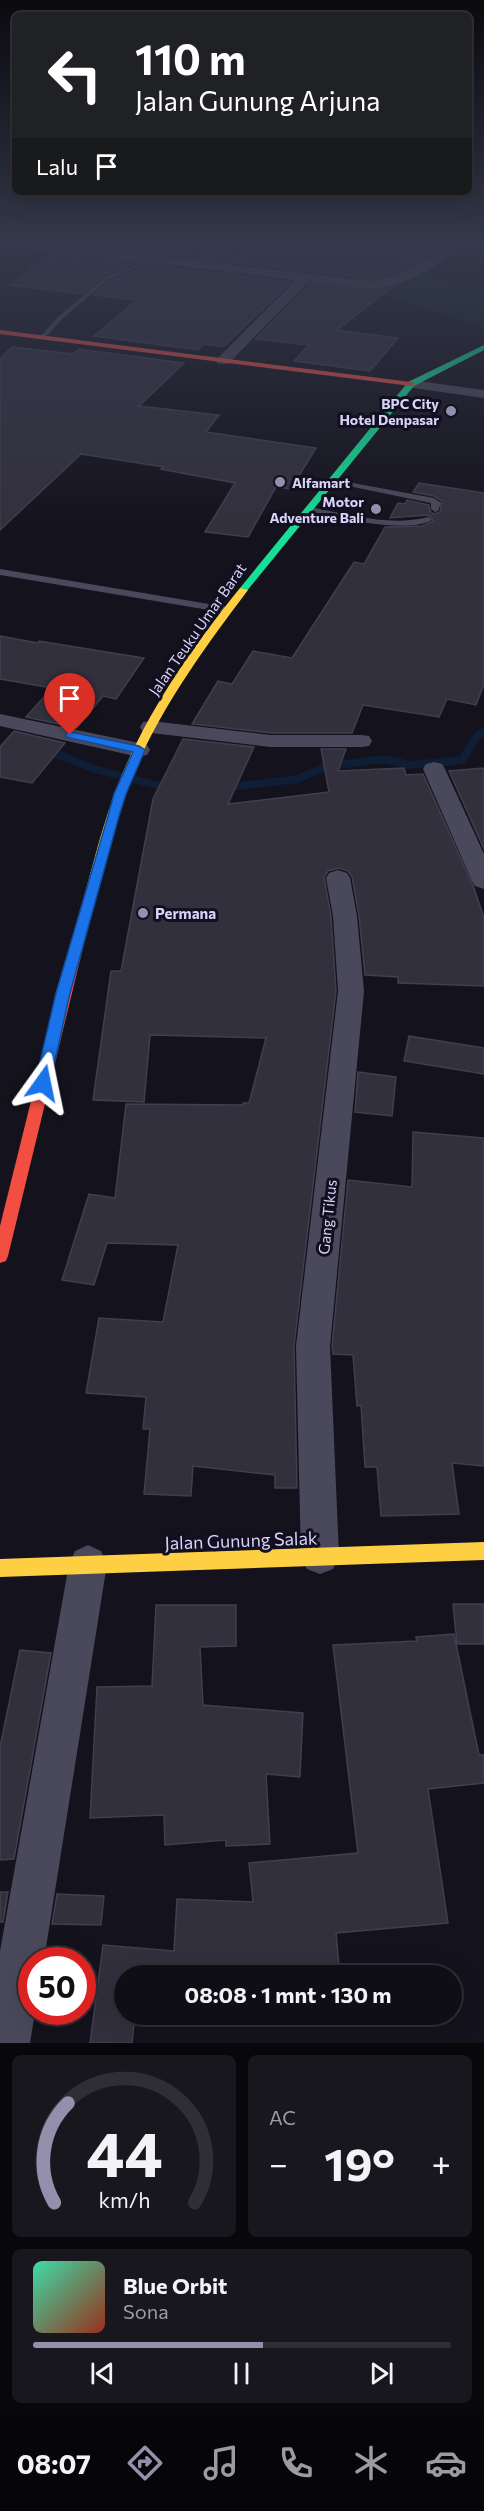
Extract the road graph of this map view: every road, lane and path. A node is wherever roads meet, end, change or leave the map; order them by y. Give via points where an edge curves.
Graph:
1 (60, 340) edge
2 (243, 340) edge
3 (484, 347) edge
4 (223, 361) junction
5 (411, 384) junction
6 (484, 394) edge
7 (333, 481) junction
8 (435, 509) dead end
9 (310, 510) junction
10 (428, 520) dead end
11 (0, 572) edge
12 (227, 610) junction
13 (0, 720) edge
14 (151, 727) junction
15 (361, 741) dead end
16 (138, 754) junction
17 (434, 769) dead end
18 (338, 878) dead end
19 (484, 881) edge
20 (0, 1256) edge
21 (484, 1551) edge
22 (321, 1556) junction
23 (88, 1564) junction
24 (0, 1568) edge
25 (7, 2043) edge

1 - 4 main road
2 - 4 street
3 - 5 main road, Jalan Teuku Umar Barat
4 - 5 main road
5 - 6 street
5 - 7 main road, Jalan Teuku Umar Barat
7 - 8 lane via 434,501
7 - 9 main road, Jalan Teuku Umar Barat
9 - 10 lane via 401,523
9 - 12 main road, Jalan Teuku Umar Barat
11 - 12 lane
12 - 14 main road, Jalan Teuku Umar Barat via 170,692
13 - 16 street
14 - 15 street via 270,741
14 - 16 main road, Jalan Teuku Umar Barat
16 - 20 main road, Jalan Teuku Umar Barat via 120,794 63,993
17 - 19 street
18 - 22 street, Gang Tikus via 351,991 314,1346
21 - 22 main road, Jalan Gunung Salak
22 - 23 main road, Jalan Gunung Salak
23 - 24 main road, Jalan Gunung Salak
23 - 25 street

